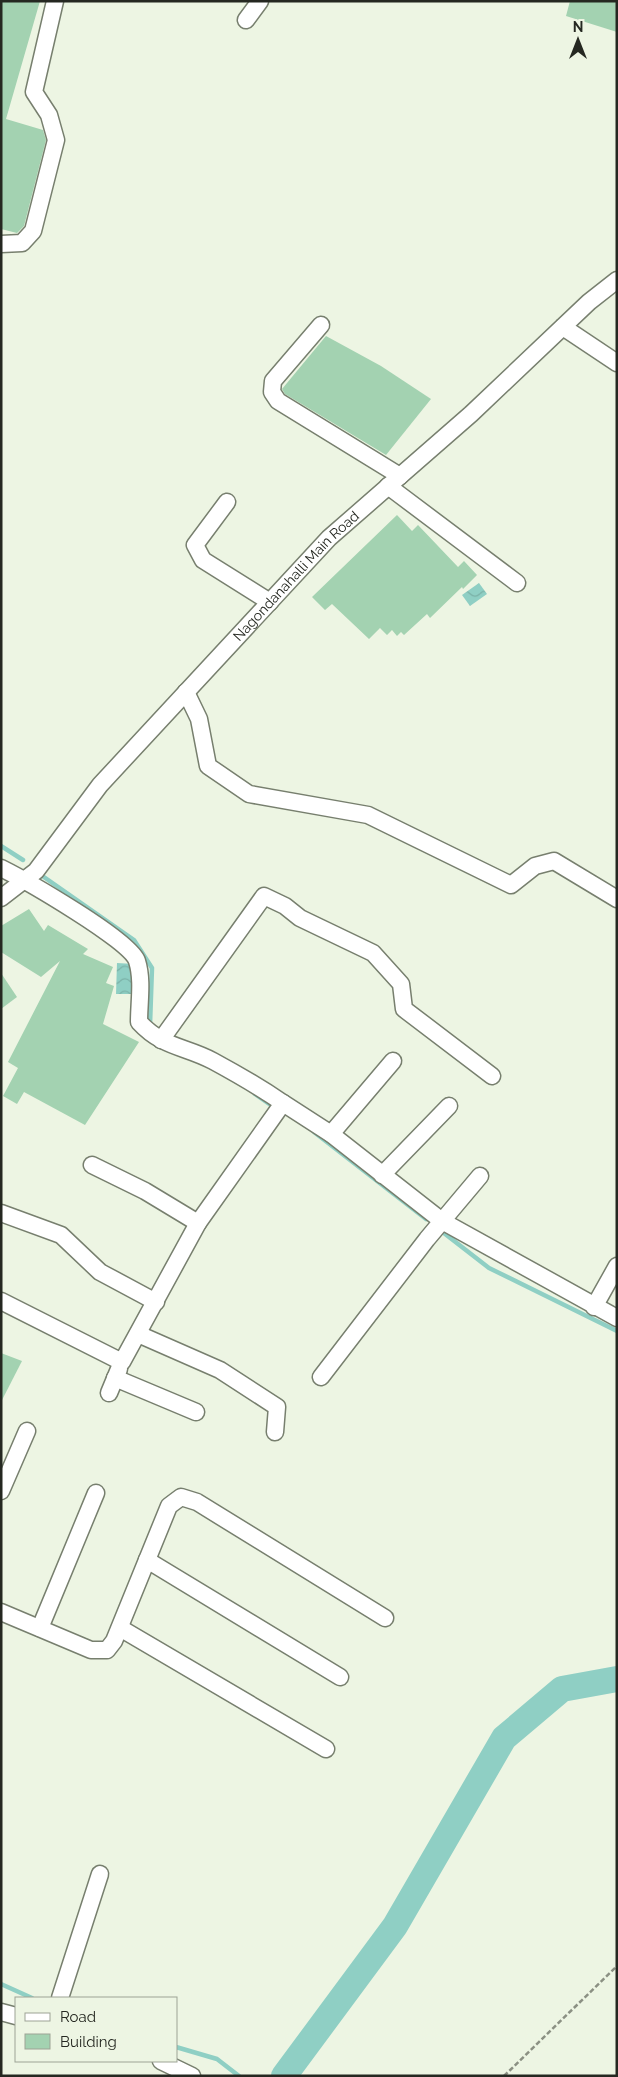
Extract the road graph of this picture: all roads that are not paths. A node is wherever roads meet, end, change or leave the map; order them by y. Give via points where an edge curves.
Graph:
1 (56, 1) edge
2 (260, 1) edge
3 (246, 20) dead end
4 (1, 244) edge
5 (617, 280) edge
6 (321, 325) dead end
7 (563, 327) junction
8 (617, 363) edge
9 (394, 481) junction
10 (227, 502) dead end
11 (518, 584) dead end
12 (270, 602) junction
13 (186, 692) junction
14 (1, 868) edge
15 (25, 880) junction
16 (1, 898) edge
17 (617, 899) edge
18 (161, 1040) junction
19 (394, 1062) dead end
20 (492, 1076) dead end
21 (283, 1103) junction
22 (449, 1106) dead end
23 (331, 1134) junction
24 (92, 1165) dead end
25 (382, 1176) junction
26 (480, 1176) dead end
27 (1, 1214) edge
28 (442, 1221) junction
29 (198, 1223) junction
30 (617, 1266) edge
31 (1, 1301) edge
32 (156, 1302) junction
33 (594, 1307) junction
34 (617, 1318) edge
35 (138, 1334) junction
36 (122, 1362) junction
37 (320, 1376) dead end
38 (196, 1412) dead end
39 (27, 1431) dead end
40 (275, 1432) dead end
41 (1, 1491) edge
42 (96, 1493) dead end
43 (147, 1560) junction
44 (1, 1612) edge
45 (385, 1618) dead end
46 (40, 1628) junction
47 (120, 1628) junction
48 (340, 1677) dead end
49 (326, 1749) dead end
50 (100, 1874) dead end
51 (60, 1997) edge
52 (1, 2012) edge
53 (15, 2016) edge
54 (162, 2062) edge
55 (192, 2076) edge

1 - 4 street via 34,92 49,115 56,140 33,231 22,243
2 - 3 street
5 - 7 street, Nagondanahalli Main Road
6 - 9 street via 273,381 272,392 278,401
7 - 8 street
7 - 9 street, Nagondanahalli Main Road
9 - 11 street
9 - 12 street, Nagondanahalli Main Road via 329,538
10 - 12 street via 195,545 203,560
12 - 13 street, Nagondanahalli Main Road
13 - 15 street, Nagondanahalli Main Road via 100,784 36,871
13 - 17 street via 199,719 208,766 249,794 368,815 512,885 534,866 554,861
14 - 15 street
15 - 16 street, Nagondanahalli Main Road
15 - 18 street via 122,942 132,953 137,959 140,979 139,1022
18 - 20 street via 264,896 300,918 373,953 401,984 404,1009
18 - 21 street via 212,1060
19 - 23 street
21 - 23 street
21 - 29 street
22 - 25 street
23 - 25 street
24 - 29 street via 145,1191
25 - 28 street
26 - 28 street
27 - 32 street via 61,1235 100,1272
28 - 33 street
28 - 37 street
29 - 32 street
30 - 33 street
31 - 36 street
32 - 35 street
33 - 34 street
35 - 36 street
35 - 40 street via 220,1370 277,1407
36 - 38 street via 112,1386
39 - 41 street
42 - 46 street
43 - 45 street via 169,1506 181,1497 197,1502
43 - 47 street
43 - 48 street
44 - 46 street
46 - 47 street via 91,1650 106,1650
47 - 49 street
50 - 51 street
52 - 53 street
54 - 55 street

